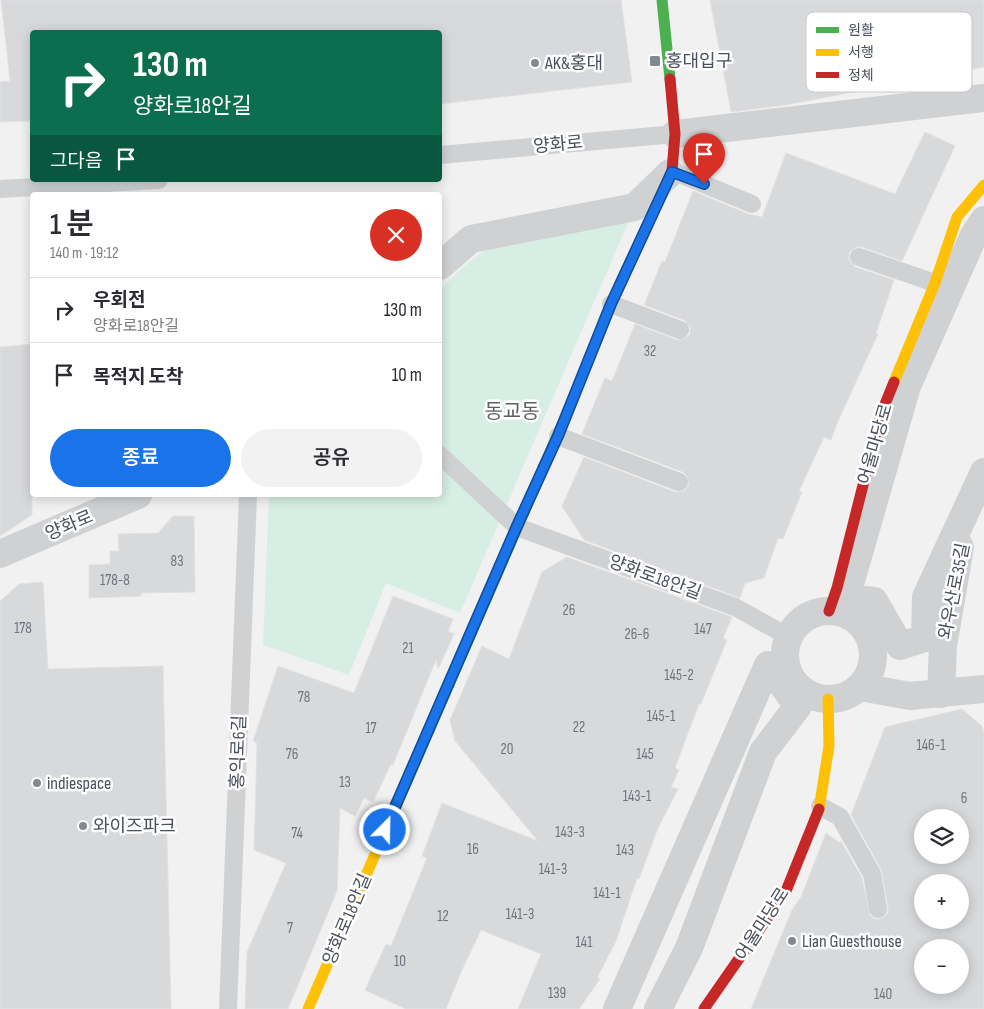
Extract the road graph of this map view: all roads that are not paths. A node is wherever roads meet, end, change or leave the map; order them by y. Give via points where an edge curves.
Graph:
1 (662, 0) edge
2 (984, 98) edge
3 (675, 134) junction
4 (442, 155) edge
5 (672, 172) junction
6 (124, 182) edge
7 (984, 185) edge
8 (0, 189) edge
9 (752, 204) dead end
10 (984, 220) edge
11 (858, 257) dead end
12 (442, 264) edge
13 (935, 283) junction
14 (611, 304) junction
15 (680, 330) dead end
16 (558, 436) junction
17 (442, 457) edge
18 (984, 472) edge
19 (679, 482) dead end
20 (984, 492) edge
21 (133, 497) edge
22 (248, 497) edge
23 (517, 526) junction
24 (0, 554) edge
25 (828, 611) junction
26 (789, 637) junction
27 (860, 687) junction
28 (984, 689) edge
29 (940, 694) junction
30 (828, 699) junction
31 (820, 806) junction
32 (878, 910) dead end
33 (228, 1009) edge
34 (308, 1009) edge
35 (617, 1009) edge
36 (658, 1009) edge
37 (704, 1009) edge

1 - 3 street
2 - 3 street
3 - 4 lane, 양화로
3 - 5 street
5 - 9 lane
5 - 12 street via 635,207 471,238
5 - 14 street, 양화로18안길
6 - 8 lane
7 - 13 street, 어울마당로 via 957,217
10 - 18 street via 974,235 906,386 846,598 874,601 900,646 925,638 926,597
11 - 13 lane
13 - 25 street, 어울마당로 via 881,414 837,588
14 - 15 lane
14 - 16 street, 양화로18안길
16 - 19 lane
16 - 23 street, 양화로18안길
17 - 23 lane, 양화로18안길
20 - 29 street, 와우산로35길 via 960,548 943,646
21 - 24 street, 양화로
22 - 33 lane, 홍익로6길
23 - 26 lane, 양화로18안길 via 735,607
23 - 34 street, 양화로18안길
25 - 26 street via 815,613 803,620
25 - 27 street via 855,619 871,640 872,666
26 - 30 street via 785,651 786,666 792,679 813,696
27 - 29 street via 910,696
27 - 30 street via 851,694
28 - 29 street
30 - 31 street, 어울마당로 via 829,746
31 - 32 lane via 840,817 872,874
31 - 37 street, 어울마당로 via 786,891
35 - 36 street via 768,664 798,706 763,752 689,948

